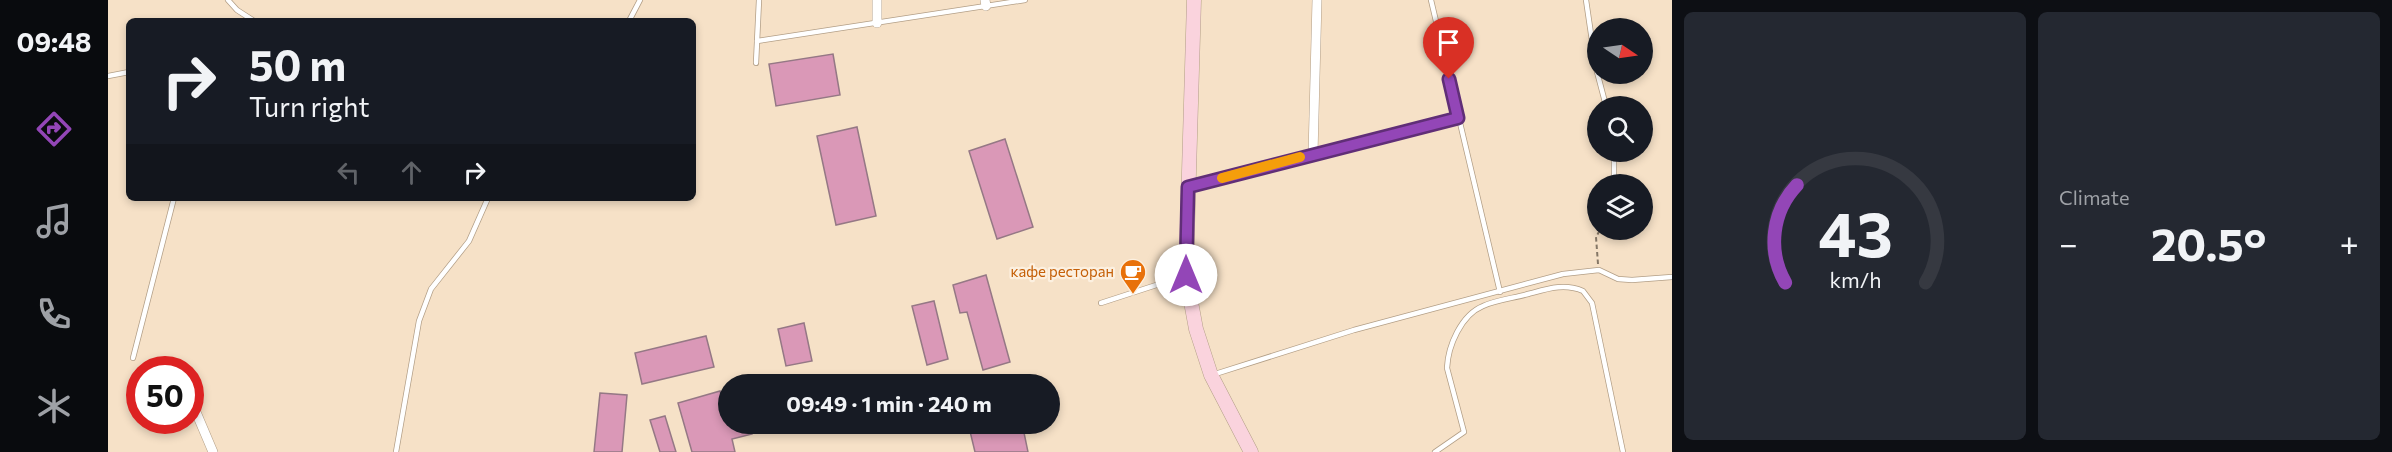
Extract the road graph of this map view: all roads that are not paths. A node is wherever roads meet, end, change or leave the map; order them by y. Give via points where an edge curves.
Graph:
1 (228, 0) edge
2 (630, 0) edge
3 (759, 0) edge
4 (877, 0) edge
5 (1026, 0) edge
6 (1194, 0) edge
7 (1317, 0) edge
8 (1431, 0) edge
9 (1586, 0) edge
10 (639, 1) edge
11 (985, 3) edge
12 (249, 18) edge
13 (630, 18) edge
14 (877, 23) junction
15 (757, 41) junction
16 (756, 63) dead end
17 (126, 73) edge
18 (108, 76) edge
19 (1603, 96) edge
20 (1458, 118) junction
21 (1313, 154) junction
22 (1188, 187) junction
23 (173, 201) edge
24 (487, 201) edge
25 (1186, 275) junction
26 (1672, 277) edge
27 (1500, 292) junction
28 (1101, 303) dead end
29 (134, 356) edge
30 (1211, 375) junction
31 (204, 431) edge
32 (213, 452) edge
33 (396, 452) edge
34 (1251, 452) edge
35 (1435, 452) edge
36 (1623, 452) edge

1 - 12 lane
2 - 10 lane
3 - 15 lane
4 - 14 street
5 - 11 lane
6 - 22 main road
7 - 21 street
8 - 20 lane
9 - 19 lane
10 - 13 lane
11 - 14 lane
14 - 15 lane
15 - 16 lane
17 - 18 lane
20 - 21 street
20 - 27 lane
21 - 22 street
22 - 25 main road
23 - 29 lane
24 - 33 lane via 469,241 431,289 419,321
25 - 28 lane
25 - 30 main road via 1196,329
26 - 27 lane via 1618,279 1599,270 1563,274
27 - 30 lane via 1354,330
30 - 34 main road
31 - 32 street
35 - 36 lane via 1464,432 1448,358 1468,317 1482,306 1560,286 1583,291 1592,303

